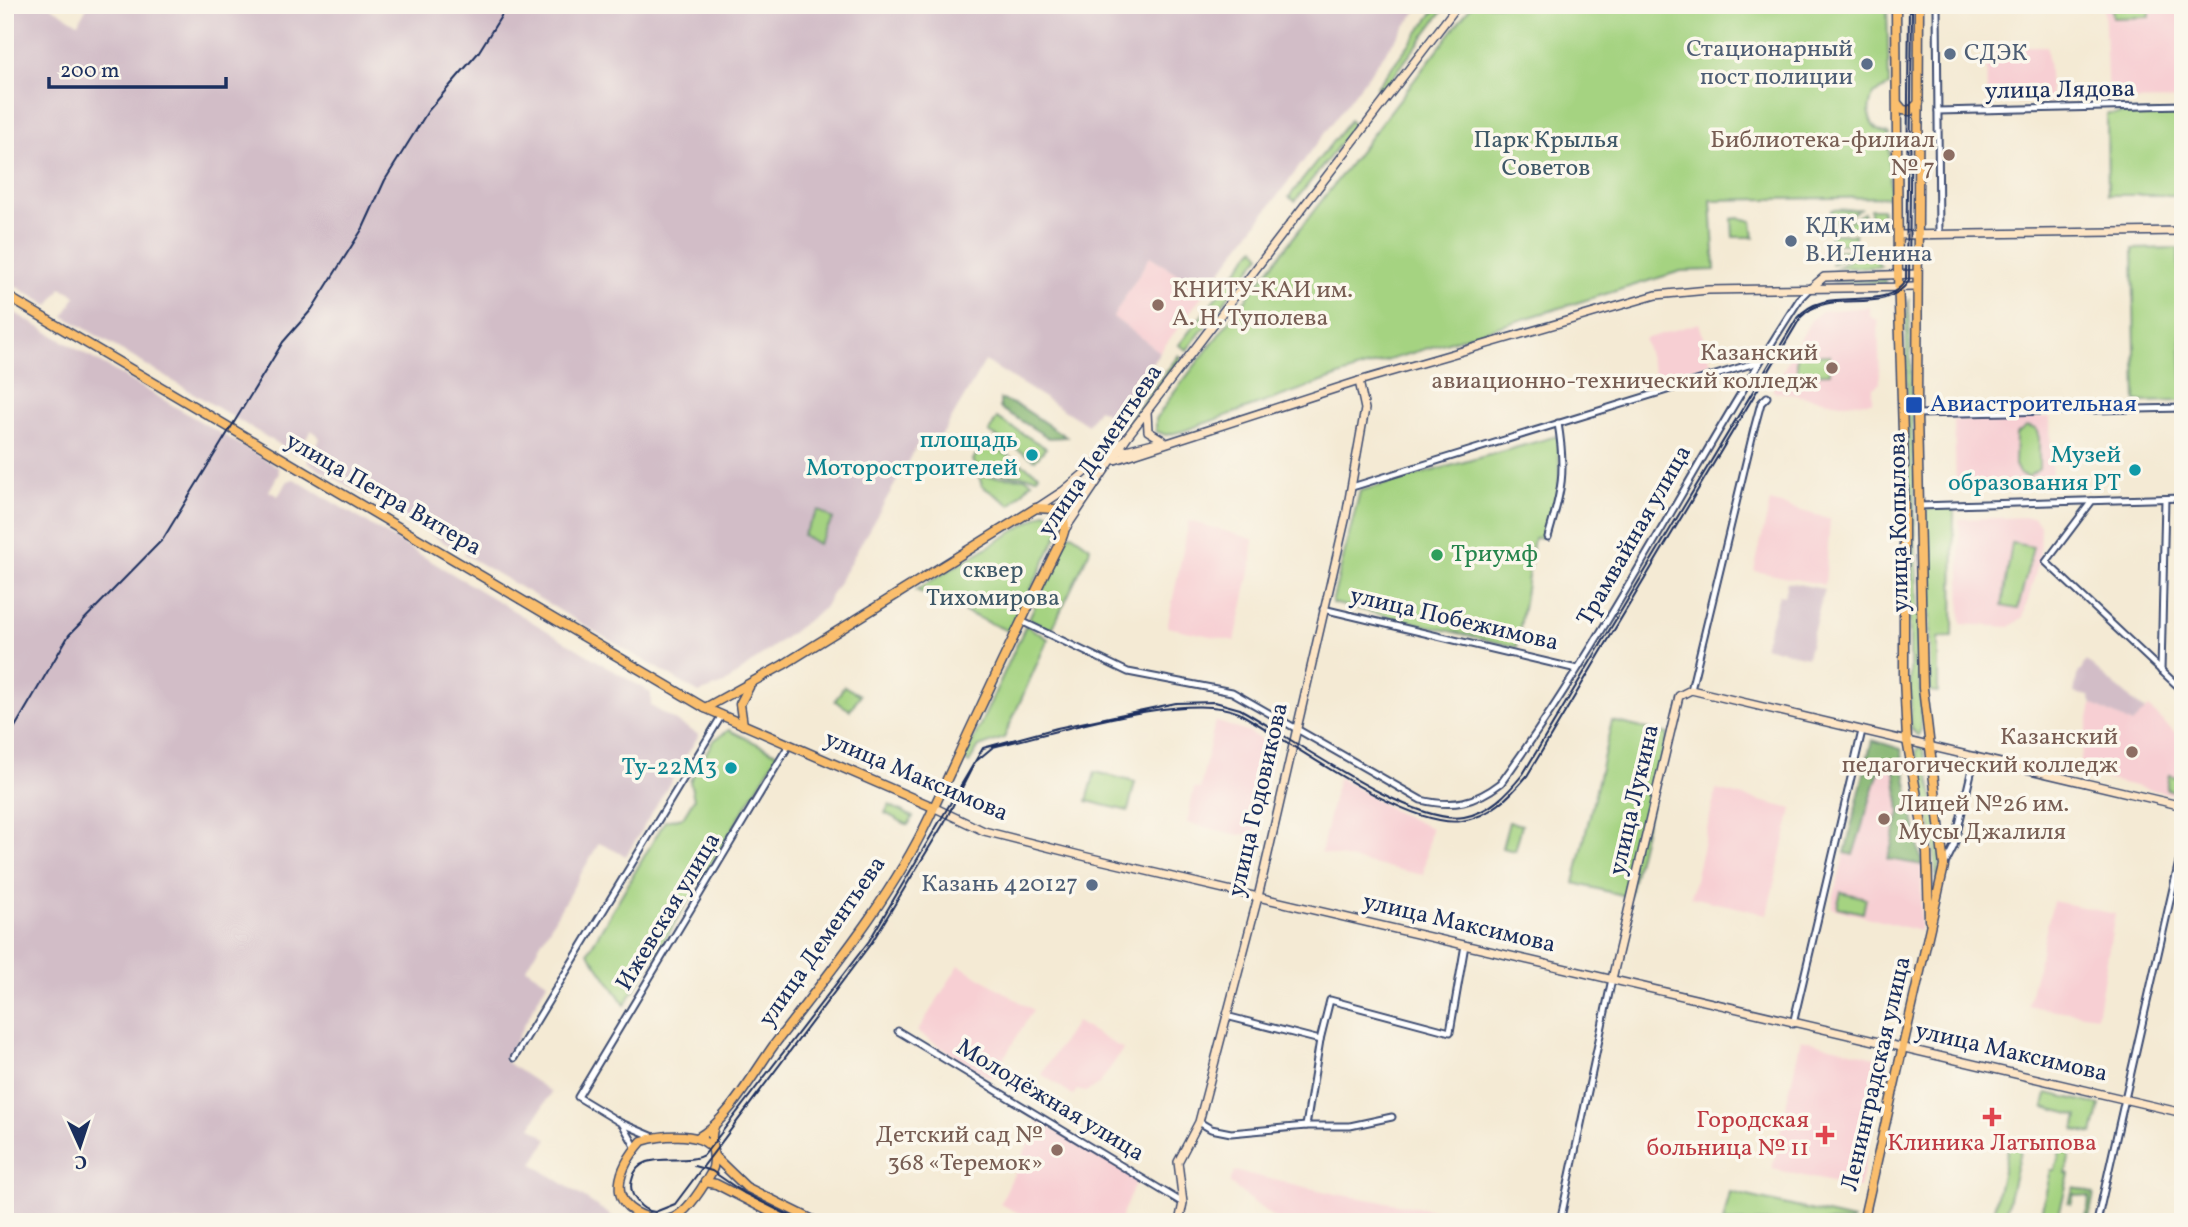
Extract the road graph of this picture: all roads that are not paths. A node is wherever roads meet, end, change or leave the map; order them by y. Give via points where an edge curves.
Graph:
1 (1458, 5) edge
2 (1896, 5) edge
3 (1919, 5) edge
4 (1937, 5) edge
5 (1919, 100) junction
6 (1897, 101) junction
7 (2183, 105) edge
8 (1938, 111) junction
9 (2183, 231) edge
10 (1919, 234) junction
11 (1939, 234) junction
12 (1899, 235) junction
13 (1898, 274) junction
14 (1917, 274) junction
15 (1900, 287) junction
16 (1917, 287) junction
17 (1810, 288) junction
18 (5, 295) edge
19 (1758, 362) junction
20 (1359, 381) junction
21 (1767, 397) dead end
22 (2183, 408) edge
23 (1147, 411) junction
24 (1917, 414) junction
25 (1558, 423) junction
26 (1129, 435) junction
27 (1179, 439) junction
28 (1163, 441) junction
29 (1147, 448) junction
30 (1120, 452) junction
31 (1113, 456) junction
32 (1352, 487) junction
33 (2183, 498) edge
34 (2165, 499) junction
35 (2092, 501) junction
36 (1919, 506) junction
37 (1036, 508) junction
38 (1066, 528) junction
39 (1548, 537) dead end
40 (1322, 609) junction
41 (1021, 621) junction
42 (1577, 669) junction
43 (2161, 671) junction
44 (756, 681) junction
45 (1691, 690) junction
46 (2183, 691) edge
47 (705, 708) junction
48 (722, 715) junction
49 (743, 725) junction
50 (1296, 727) junction
51 (1862, 731) junction
52 (1907, 740) junction
53 (1928, 744) junction
54 (789, 745) junction
55 (1975, 755) junction
56 (2183, 806) edge
57 (933, 807) junction
58 (2183, 845) edge
59 (1944, 866) junction
60 (1258, 897) junction
61 (1928, 936) junction
62 (1465, 945) junction
63 (1612, 979) junction
64 (1226, 1016) junction
65 (1793, 1024) junction
66 (898, 1031) dead end
67 (1320, 1040) junction
68 (1902, 1048) junction
69 (514, 1058) dead end
70 (2126, 1100) junction
71 (2183, 1113) edge
72 (1392, 1117) dead end
73 (1199, 1122) junction
74 (621, 1123) junction
75 (714, 1126) junction
76 (1306, 1126) junction
77 (656, 1137) junction
78 (696, 1138) junction
79 (636, 1148) junction
80 (713, 1151) junction
81 (705, 1182) junction
82 (1183, 1203) junction
83 (670, 1220) edge
84 (1863, 1221) edge
85 (790, 1222) edge
86 (817, 1222) edge
87 (1179, 1222) edge
88 (1560, 1222) edge
89 (2097, 1222) edge

1 - 23 street, улица Дементьева
2 - 6 main road, улица Копылова
3 - 5 main road, улица Копылова
4 - 8 street
5 - 6 main road via 1917,107 1906,111
5 - 10 main road, улица Копылова
6 - 12 main road, улица Копылова
7 - 8 street, улица Лядова
8 - 11 street
9 - 11 street
10 - 11 street
10 - 12 street
10 - 14 main road, улица Копылова
12 - 13 main road, улица Копылова
13 - 14 street
13 - 15 main road, улица Копылова
13 - 17 street via 1824,276
14 - 16 main road, улица Копылова
15 - 16 street
15 - 17 street
15 - 52 main road, улица Копылова
16 - 24 main road, улица Копылова
17 - 19 street, Трамвайная улица
17 - 20 street via 1656,295
18 - 47 main road, улица Петра Витера
19 - 25 street
19 - 42 street, Трамвайная улица
20 - 27 street
20 - 32 street, улица Годовикова via 1365,409
21 - 45 street, улица Лукина via 1754,429
22 - 24 street
23 - 26 street, улица Дементьева
23 - 28 street via 1149,431
24 - 36 main road, улица Копылова
25 - 32 street
25 - 39 street via 1563,487
26 - 29 street
26 - 30 street, улица Дементьева
26 - 31 street
27 - 28 street
27 - 29 street
28 - 29 street
29 - 30 street
29 - 31 street
30 - 31 street
31 - 37 street
31 - 38 street, улица Дементьева
32 - 40 street, улица Годовикова
33 - 34 street
34 - 35 street
34 - 43 street
35 - 36 street
35 - 43 street via 2046,562
36 - 53 main road, улица Копылова
37 - 38 main road via 1054,509
37 - 44 main road
38 - 41 main road, улица Дементьева
40 - 42 street, улица Побежимова
40 - 50 street, улица Годовикова
41 - 50 street, Трамвайная улица via 1128,672 1232,692
41 - 57 main road, улица Дементьева
42 - 50 street, Трамвайная улица via 1502,783 1464,804 1421,800
43 - 46 street
44 - 47 main road
44 - 49 main road via 741,698
45 - 51 street
45 - 63 street, улица Лукина via 1679,696
47 - 48 main road, улица Петра Витера
48 - 49 main road, улица Петра Витера
48 - 69 street
49 - 54 main road, улица Максимова
50 - 60 street, улица Годовикова
51 - 52 street
51 - 65 street
52 - 53 street
52 - 61 main road, Ленинградская улица via 1927,853
53 - 55 street
53 - 59 main road, Ленинградская улица
54 - 57 main road, улица Максимова
54 - 74 street, Ижевская улица via 578,1097
55 - 56 street
55 - 59 street, Ленинградская улица via 1954,846
57 - 60 street, улица Максимова via 984,831
57 - 75 main road, улица Дементьева via 868,920
58 - 70 street
59 - 61 main road, Ленинградская улица
60 - 62 street, улица Максимова
60 - 64 street, улица Годовикова
61 - 68 main road, Ленинградская улица
62 - 63 street, улица Максимова
62 - 67 street via 1450,1032 1330,1000
63 - 65 street, улица Максимова
63 - 88 street, улица Лукина
64 - 67 street
64 - 73 street, улица Годовикова
65 - 68 street, улица Максимова
66 - 82 street, Молодёжная улица
67 - 76 street
68 - 70 street, улица Максимова
68 - 84 main road, Ленинградская улица
70 - 71 street, улица Максимова
70 - 89 street
72 - 76 street via 1350,1126
73 - 76 street via 1231,1133
73 - 82 street, улица Годовикова via 1178,1162
74 - 77 street
74 - 79 street
75 - 78 main road, улица Дементьева
75 - 80 main road, улица Дементьева
77 - 78 main road
77 - 79 main road
78 - 80 main road
79 - 83 main road, улица Дементьева via 619,1183 620,1199 641,1215
80 - 81 main road, улица Дементьева via 713,1167
80 - 86 main road via 746,1187
81 - 83 main road, улица Дементьева
81 - 85 main road
82 - 87 street, улица Годовикова

